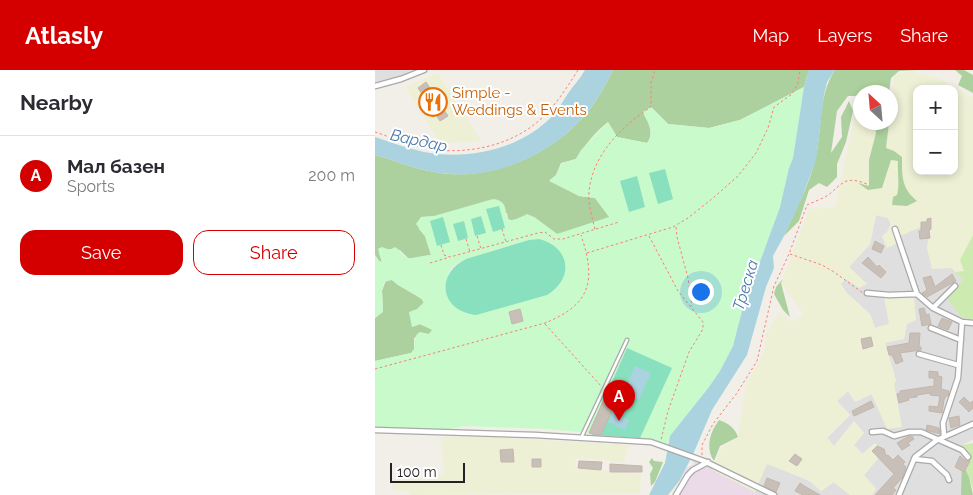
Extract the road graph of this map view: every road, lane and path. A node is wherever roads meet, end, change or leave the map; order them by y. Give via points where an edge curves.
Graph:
1 (425, 70) edge
2 (578, 70) edge
3 (655, 70) edge
4 (800, 70) edge
5 (375, 86) edge
6 (375, 132) edge
7 (867, 184) dead end
8 (619, 222) dead end
9 (676, 225) junction
10 (502, 229) dead end
11 (895, 229) dead end
12 (595, 230) junction
13 (581, 235) junction
14 (648, 235) junction
15 (477, 236) dead end
16 (466, 239) dead end
17 (506, 242) junction
18 (441, 245) dead end
19 (481, 249) junction
20 (470, 252) junction
21 (587, 253) junction
22 (789, 254) junction
23 (450, 257) junction
24 (430, 263) dead end
25 (955, 286) dead end
26 (867, 293) joint
27 (917, 294) junction
28 (692, 307) junction
29 (933, 308) junction
30 (962, 322) junction
31 (545, 323) junction
32 (973, 323) edge
33 (931, 328) dead end
34 (627, 340) dead end
35 (961, 340) junction
36 (919, 354) dead end
37 (958, 365) junction
38 (375, 369) edge
39 (604, 389) junction
40 (973, 424) edge
41 (375, 430) edge
42 (872, 432) dead end
43 (944, 436) junction
44 (581, 438) junction
45 (937, 440) junction
46 (659, 444) junction
47 (968, 457) dead end
48 (914, 459) junction
49 (704, 461) junction
50 (949, 480) dead end
51 (676, 495) edge
52 (774, 495) edge
53 (899, 495) edge

1 - 5 street
2 - 6 path via 537,121 513,137 489,146 463,150 429,149
3 - 12 path via 651,83 651,107 615,137 593,174 589,199
4 - 9 path via 792,94 774,107 762,143 747,166 700,209
7 - 22 path via 845,181 831,193 807,205
8 - 12 path
9 - 14 path
9 - 28 path
10 - 17 path
11 - 27 street
12 - 13 path
13 - 17 path via 556,240 545,232
13 - 21 path
14 - 21 path
14 - 28 path via 679,291
15 - 19 path
16 - 20 path
17 - 19 path
18 - 23 path via 444,255
19 - 20 path
20 - 23 path
21 - 31 path via 589,278 584,294 568,312
22 - 26 path via 823,265
22 - 49 path via 774,286 757,361 713,424 701,449
23 - 24 path
25 - 29 street
26 - 27 street
27 - 29 street
28 - 46 path via 701,318 703,329 689,352
29 - 30 street
30 - 32 street
30 - 35 street
31 - 38 path
31 - 39 path
33 - 35 street
34 - 39 lane
35 - 37 street
36 - 37 street
37 - 43 street via 958,378 943,423
39 - 44 lane
40 - 43 street
41 - 44 street
42 - 45 street via 883,431 894,436 921,432
43 - 45 street
44 - 46 street
45 - 47 street via 962,450
45 - 48 street
46 - 49 street
48 - 50 street via 932,461
48 - 53 street
49 - 51 street via 688,475
49 - 52 street

